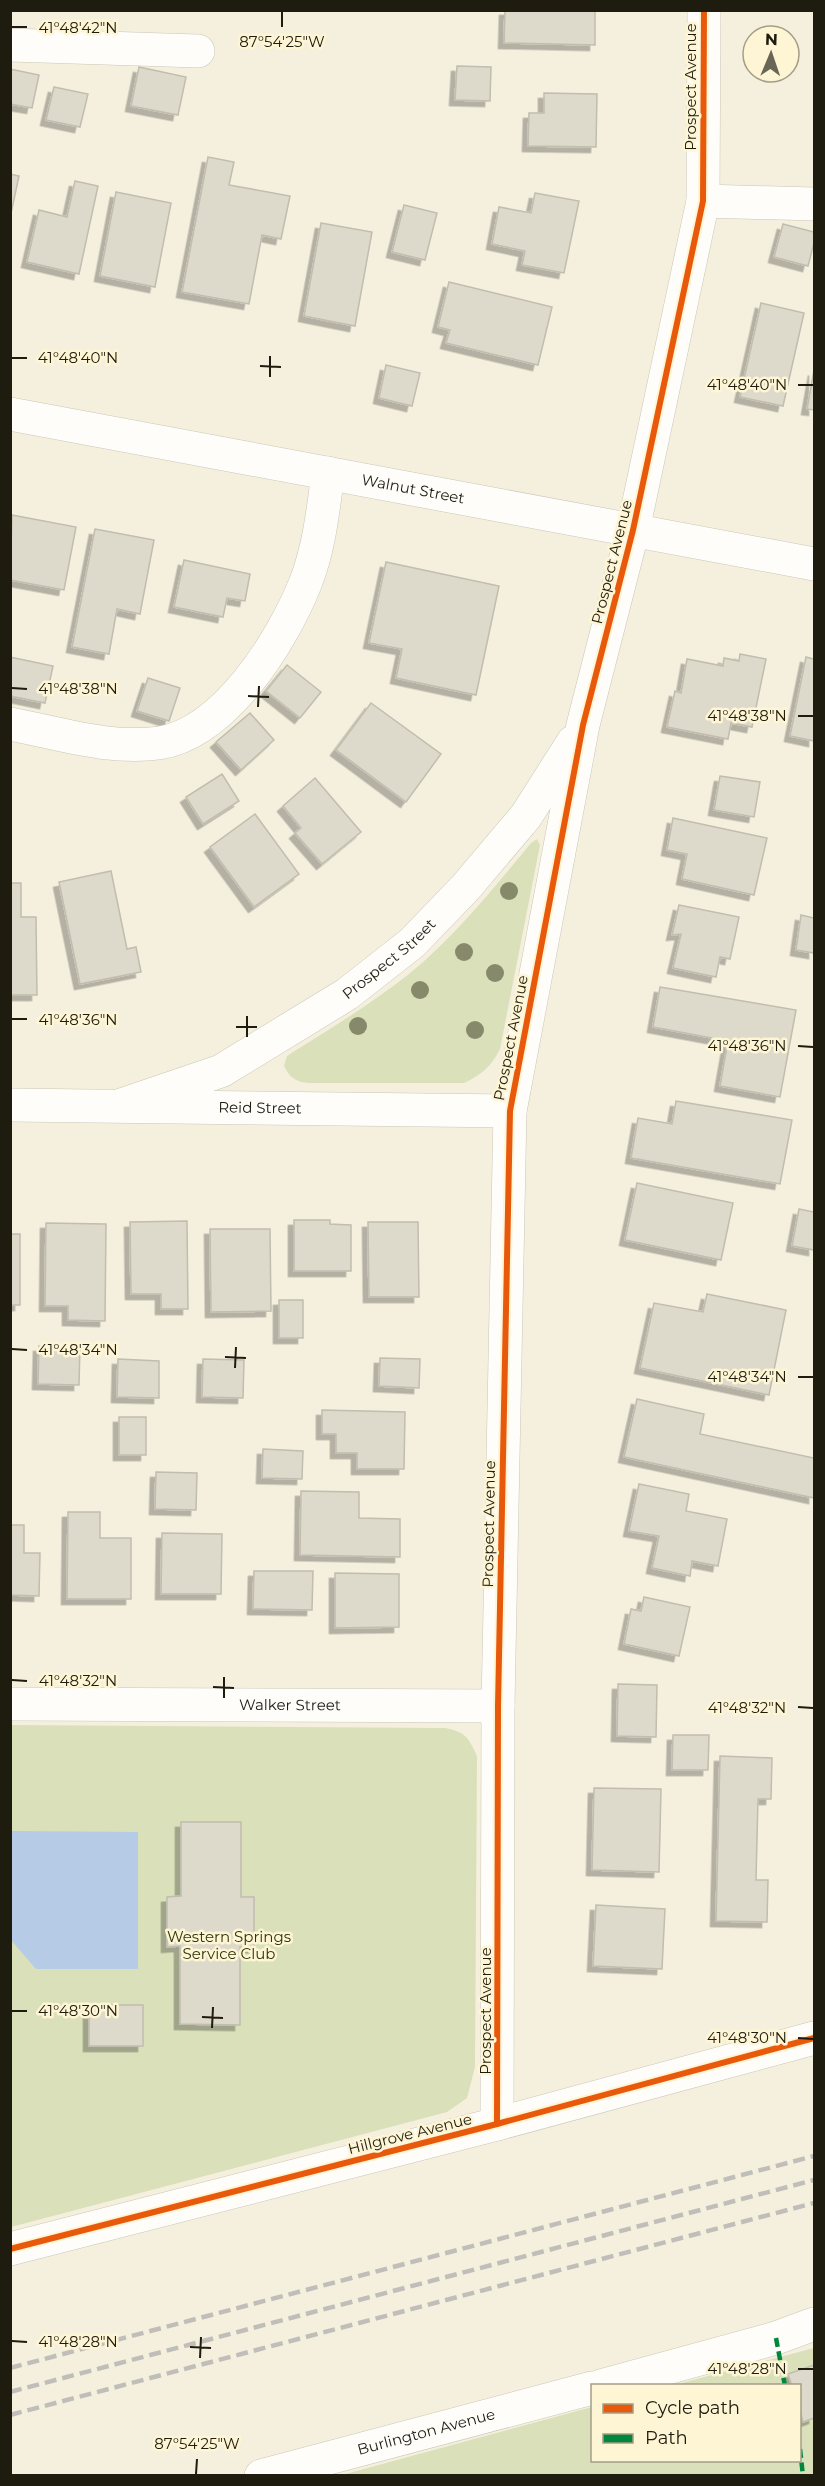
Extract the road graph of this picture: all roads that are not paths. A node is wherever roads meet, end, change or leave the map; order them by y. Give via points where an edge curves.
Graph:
1 (704, 10) edge
2 (10, 45) edge
3 (198, 51) dead end
4 (703, 201) junction
5 (814, 204) edge
6 (10, 414) edge
7 (328, 473) junction
8 (633, 530) junction
9 (814, 564) edge
10 (10, 724) edge
11 (583, 725) junction
12 (10, 1105) edge
13 (121, 1105) junction
14 (510, 1111) junction
15 (10, 1704) edge
16 (498, 1706) junction
17 (814, 2038) edge
18 (497, 2124) junction
19 (10, 2249) edge
20 (814, 2324) edge
21 (605, 2384) edge
22 (591, 2388) edge
23 (261, 2475) edge

1 - 4 street, Prospect Avenue
2 - 3 street
4 - 5 street
4 - 8 street, Prospect Avenue
6 - 7 street, Walnut Street
7 - 8 street, Walnut Street
7 - 10 street via 318,540 308,573 280,634 254,674 205,723 172,739 139,745 114,744
8 - 9 street, Walnut Street
8 - 11 street, Prospect Avenue
11 - 13 street, Prospect Street via 526,816 412,943 347,994 221,1071
11 - 14 street, Prospect Avenue
12 - 13 street, Reid Street
13 - 14 street, Reid Street
14 - 16 street, Prospect Avenue
15 - 16 street, Walker Street
16 - 18 street, Prospect Avenue
17 - 18 street, Hillgrove Avenue
18 - 19 street, Hillgrove Avenue
20 - 21 street
22 - 23 street, Burlington Avenue

